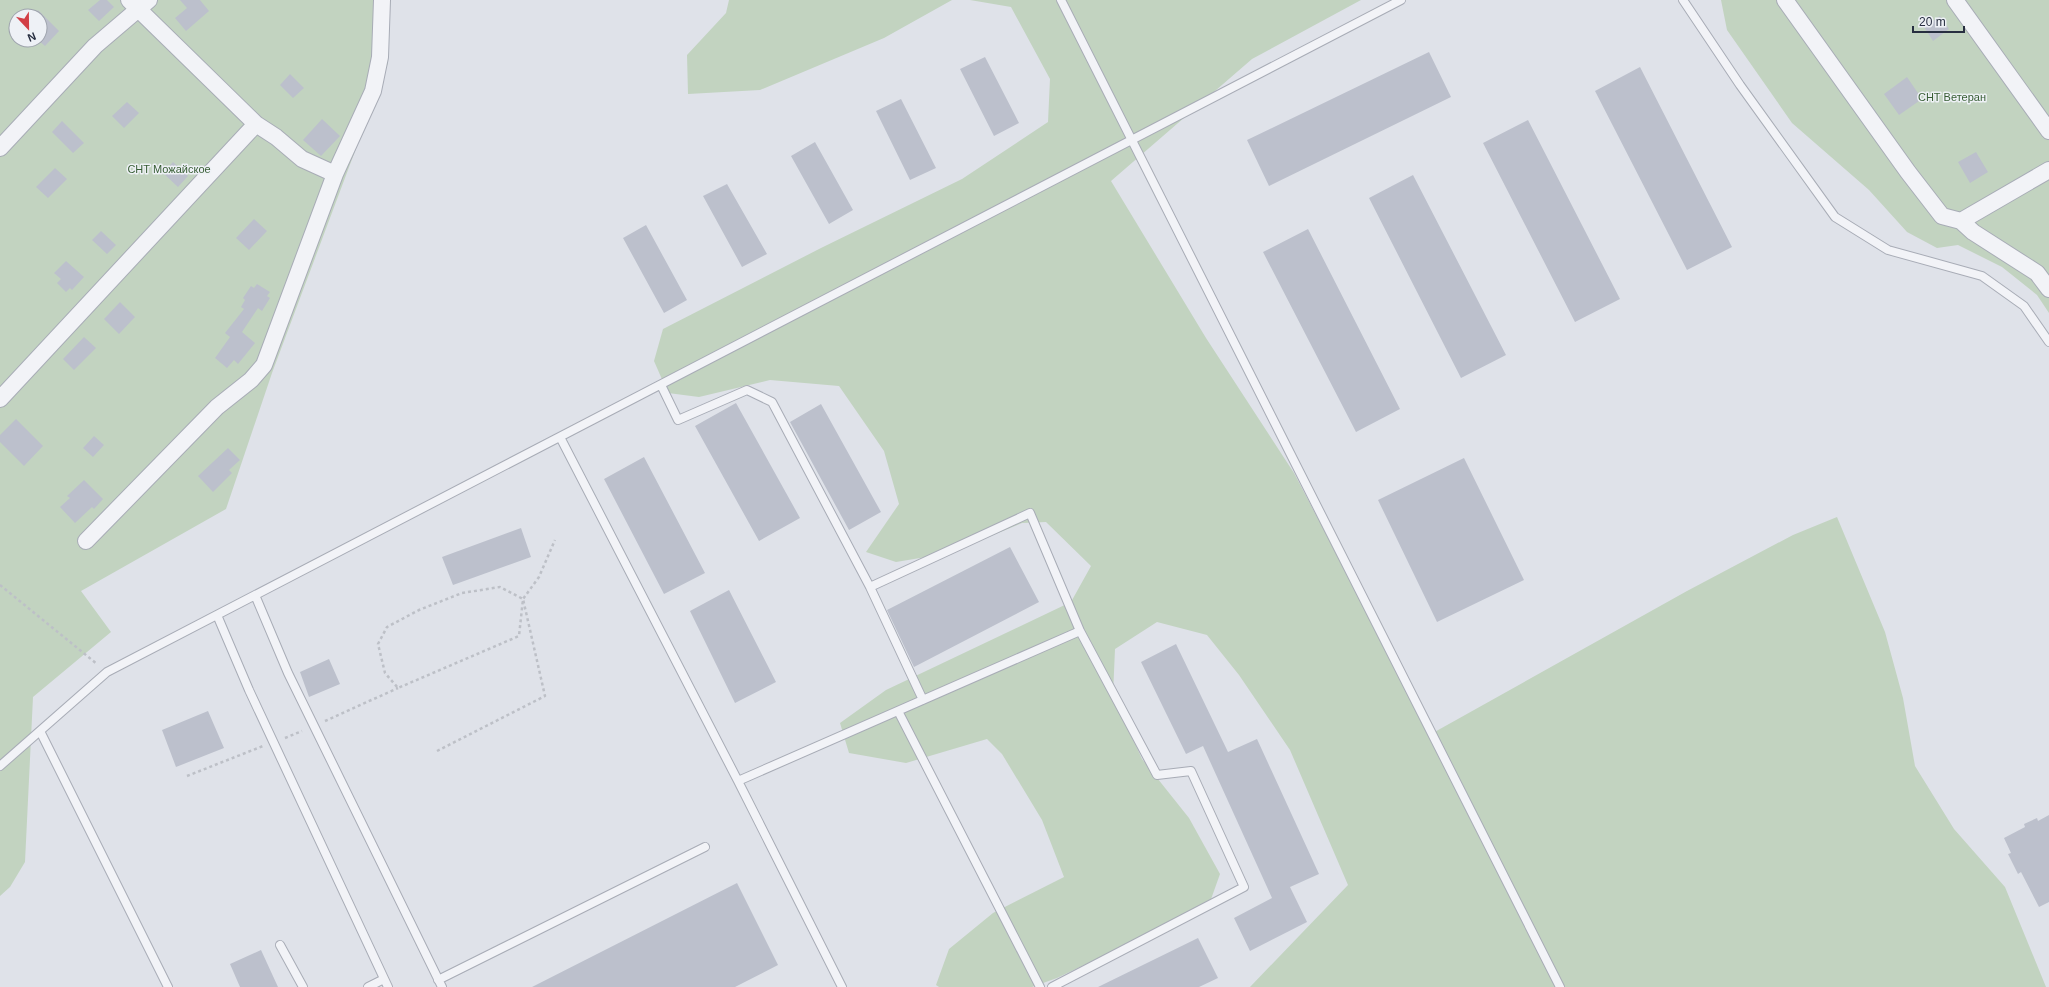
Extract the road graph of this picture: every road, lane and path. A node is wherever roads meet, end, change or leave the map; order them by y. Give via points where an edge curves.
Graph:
1 (382, 0) edge
2 (1061, 0) edge
3 (1401, 0) edge
4 (1683, 0) edge
5 (1785, 0) edge
6 (1955, 0) edge
7 (139, 3) edge
8 (256, 124) junction
9 (2049, 132) edge
10 (1130, 140) junction
11 (0, 148) edge
12 (2049, 170) edge
13 (335, 174) junction
14 (1961, 221) junction
15 (2049, 289) edge
16 (2049, 342) edge
17 (661, 385) junction
18 (0, 399) edge
19 (560, 437) junction
20 (555, 540) dead end
21 (86, 541) dead end
22 (0, 585) edge
23 (870, 587) junction
24 (255, 595) junction
25 (522, 599) junction
26 (216, 615) junction
27 (1080, 631) junction
28 (107, 672) junction
29 (398, 688) junction
30 (923, 700) junction
31 (898, 711) junction
32 (314, 726) junction
33 (40, 731) junction
34 (274, 742) junction
35 (437, 751) dead end
36 (0, 766) edge
37 (186, 776) dead end
38 (738, 781) junction
39 (705, 847) dead end
40 (280, 945) dead end
41 (384, 979) junction
42 (440, 983) edge
43 (168, 987) edge
44 (303, 987) edge
45 (368, 987) edge
46 (388, 987) edge
47 (842, 987) edge
48 (1040, 987) edge
49 (1052, 987) edge
50 (1560, 987) edge

1 - 13 street via 380,57 373,91
2 - 10 lane
3 - 10 lane
4 - 16 lane via 1740,85 1835,217 1888,250 1982,276 2024,306
5 - 14 street via 1903,166 1942,216
6 - 9 street
7 - 8 street
7 - 11 street via 95,46
8 - 13 street via 302,159
8 - 18 street
10 - 17 lane
10 - 50 lane
12 - 14 street
13 - 21 street via 264,365 251,380 217,407
14 - 15 street via 1973,232 2037,274
17 - 19 lane
17 - 23 lane via 678,420 748,390 772,402
19 - 24 lane
19 - 38 lane
20 - 25 path via 539,577
22 - 28 path
23 - 27 lane via 1030,513
23 - 30 lane
24 - 26 lane
24 - 32 lane
25 - 29 path via 519,636
25 - 29 path via 500,587 462,593 418,610 387,627 378,644 385,673
25 - 35 path via 544,696
26 - 28 lane
26 - 34 lane
27 - 30 lane
27 - 49 lane via 1157,776 1190,771 1244,887
28 - 33 lane
29 - 32 path
30 - 31 lane
31 - 38 lane
31 - 48 lane
32 - 34 path
32 - 42 lane
33 - 36 lane
33 - 43 lane
34 - 37 path
34 - 41 lane
38 - 47 lane
39 - 42 lane
40 - 44 lane
41 - 45 lane
41 - 46 lane

